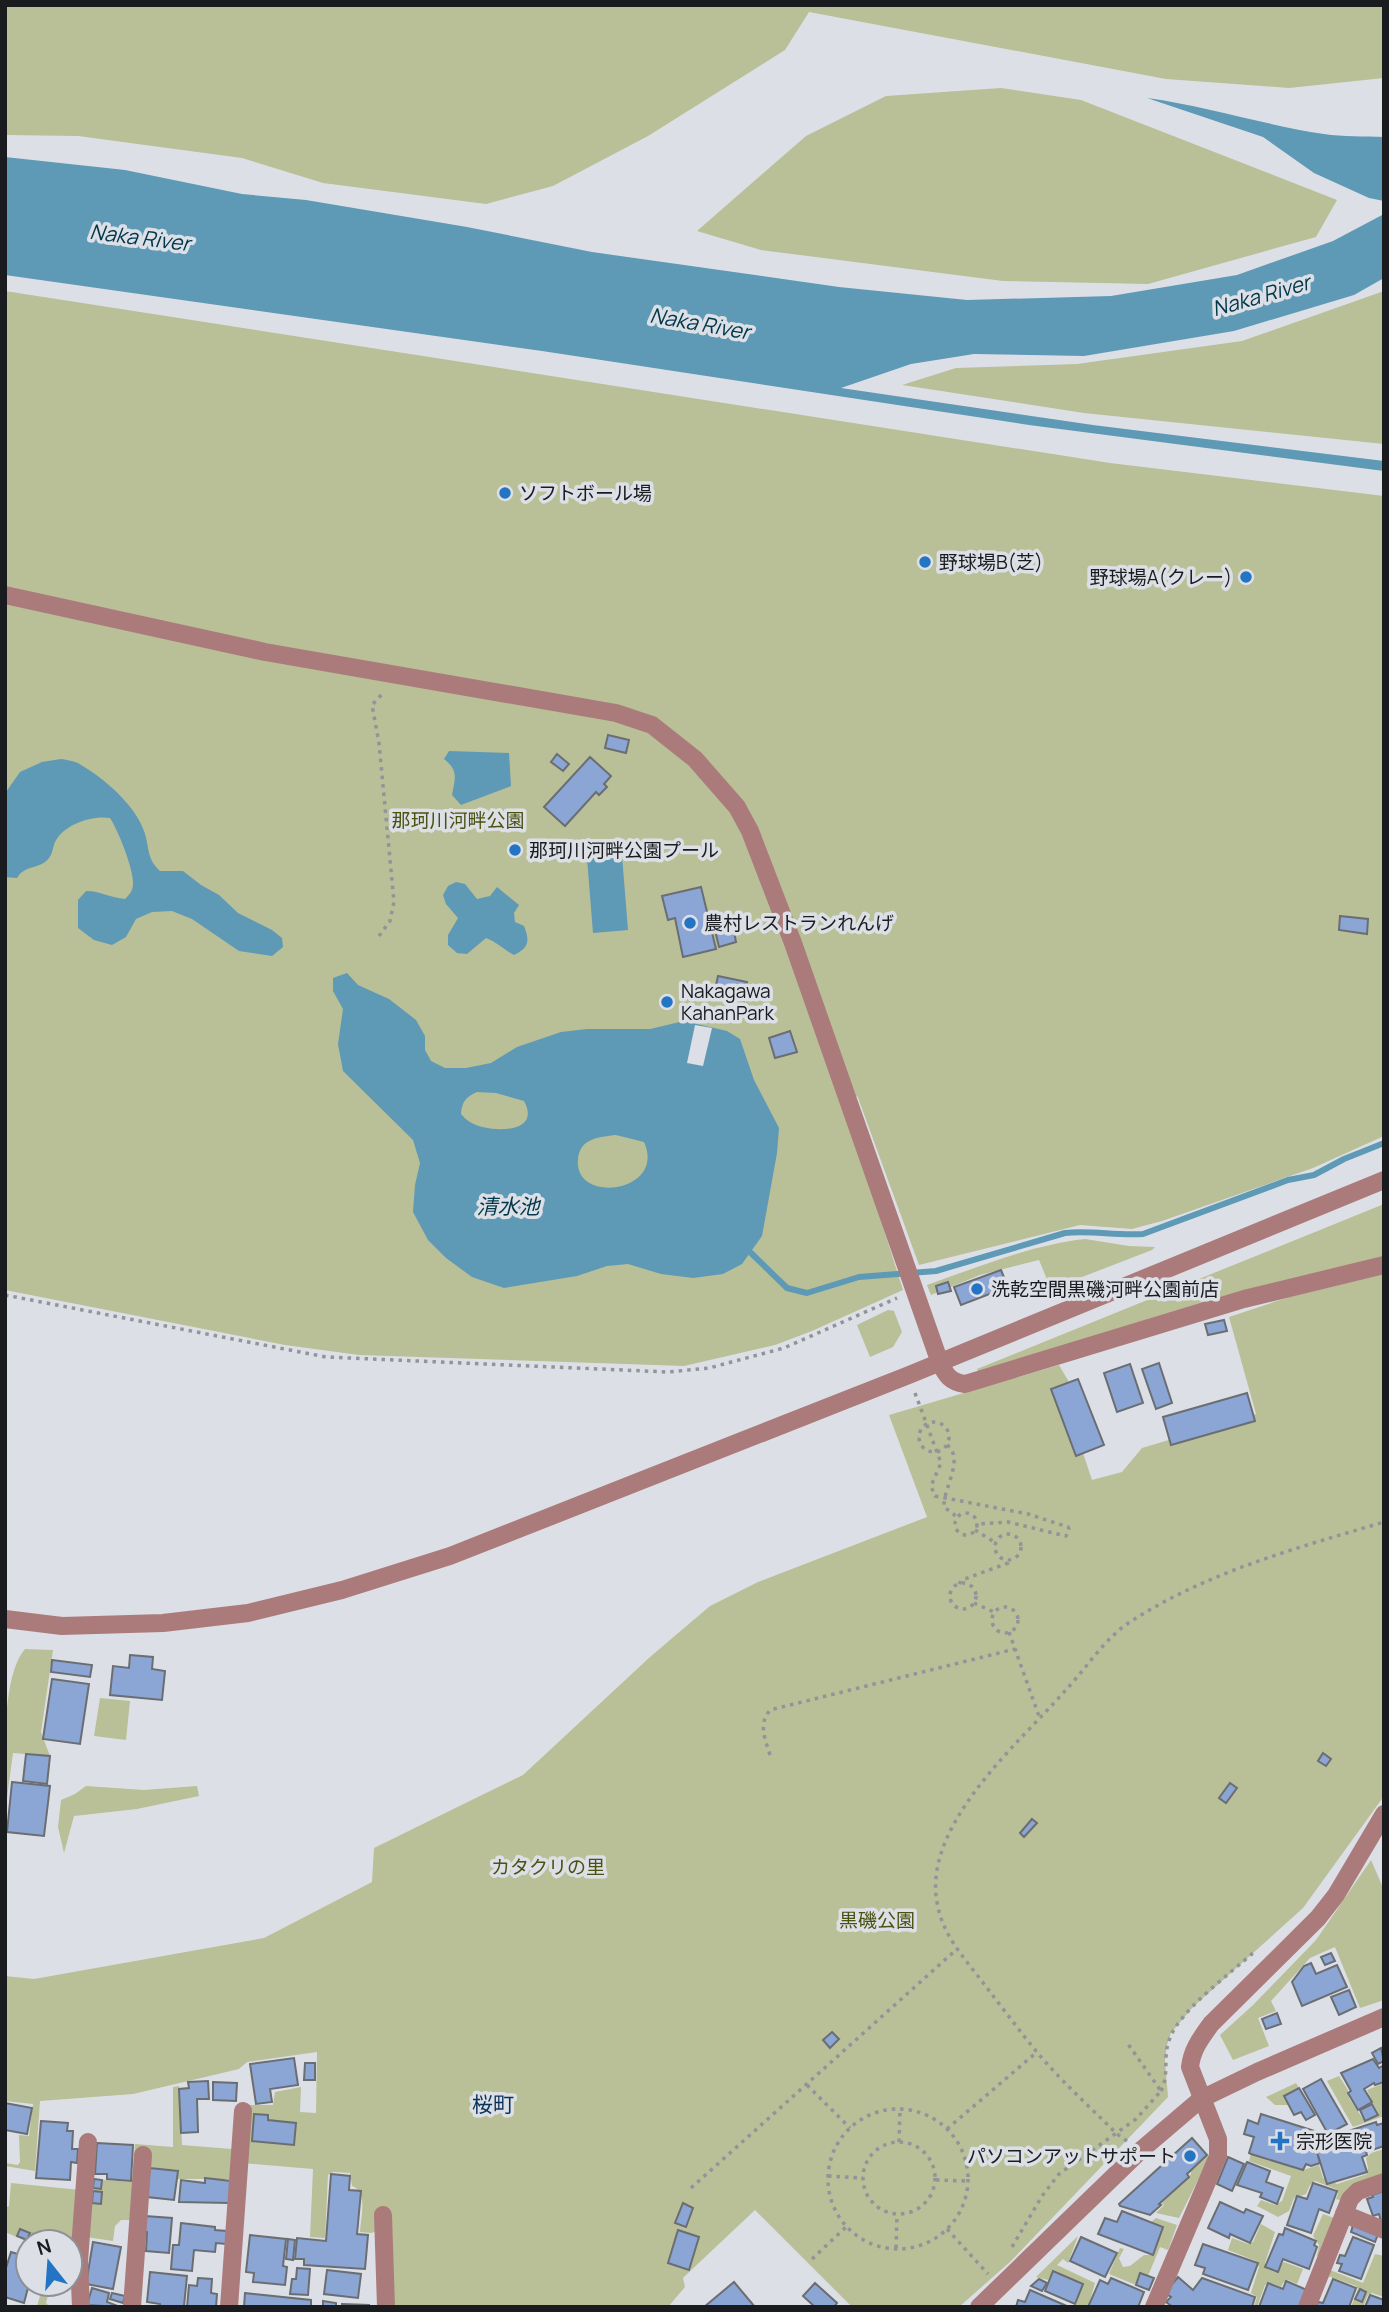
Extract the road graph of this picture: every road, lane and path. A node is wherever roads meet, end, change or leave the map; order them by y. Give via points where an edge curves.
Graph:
1 (5, 595) edge
2 (372, 705) dead end
3 (379, 936) dead end
4 (1384, 1180) edge
5 (1384, 1265) edge
6 (915, 1290) junction
7 (5, 1295) edge
8 (940, 1363) junction
9 (909, 1375) junction
10 (926, 1424) junction
11 (947, 1445) junction
12 (957, 1517) junction
13 (1384, 1522) edge
14 (977, 1524) junction
15 (975, 1530) junction
16 (996, 1543) junction
17 (1009, 1559) junction
18 (959, 1584) junction
19 (974, 1602) junction
20 (994, 1612) junction
21 (5, 1619) edge
22 (1009, 1632) junction
23 (1016, 1650) junction
24 (1040, 1718) junction
25 (770, 1755) dead end
26 (1384, 1814) edge
27 (957, 1949) junction
28 (1384, 2017) edge
29 (1128, 2044) dead end
30 (1037, 2052) junction
31 (807, 2085) junction
32 (1201, 2099) junction
33 (900, 2109) junction
34 (243, 2111) dead end
35 (850, 2128) junction
36 (947, 2129) junction
37 (1117, 2134) junction
38 (88, 2142) dead end
39 (899, 2142) junction
40 (1140, 2151) junction
41 (143, 2155) dead end
42 (828, 2176) junction
43 (863, 2178) junction
44 (936, 2180) junction
45 (968, 2181) junction
46 (1384, 2182) edge
47 (691, 2188) dead end
48 (1344, 2214) junction
49 (383, 2215) dead end
50 (897, 2215) junction
51 (846, 2227) junction
52 (947, 2229) junction
53 (1384, 2230) edge
54 (896, 2249) junction
55 (1009, 2253) dead end
56 (812, 2259) dead end
57 (996, 2277) junction
58 (81, 2307) edge
59 (132, 2307) edge
60 (229, 2307) edge
61 (386, 2307) edge
62 (979, 2307) edge
63 (1154, 2307) edge
64 (1307, 2307) edge

1 - 6 street via 265,652 616,713 652,725 674,741 737,807 750,831
2 - 3 path via 394,902 390,921
4 - 8 street
5 - 8 street via 1244,1299 964,1384 953,1382
6 - 7 path via 784,1348 709,1368 668,1373 326,1357
6 - 8 street
8 - 9 street
9 - 10 path
9 - 21 street via 450,1556 342,1590 248,1613 163,1623 62,1626
10 - 11 path, bridge via 945,1426
10 - 11 path, bridge via 918,1436 921,1446 934,1452
10 - 14 path via 941,1463 931,1486 935,1496 1028,1514 1069,1529 1066,1535 1008,1522
11 - 12 path, bridge via 955,1458 944,1507
12 - 14 path via 964,1512 972,1514
12 - 15 path via 959,1533
13 - 24 path via 1253,1561 1130,1621
14 - 15 path
15 - 16 path
16 - 17 path via 998,1554
16 - 17 path via 1009,1534 1020,1541 1019,1553
17 - 18 path
18 - 19 path via 974,1590
18 - 19 path via 951,1592 953,1604 964,1609
19 - 20 path
20 - 22 path via 994,1628
20 - 22 path via 1005,1607 1016,1614 1016,1626
22 - 23 path
23 - 24 path
23 - 25 path via 769,1710 762,1726
24 - 27 path via 999,1759 949,1834 934,1886 943,1923
26 - 32 street via 1318,1918 1198,2042 1190,2067
27 - 30 path
27 - 31 path
28 - 32 street
29 - 37 path via 1161,2091
30 - 36 path
30 - 37 path
31 - 35 path
31 - 47 path
32 - 40 street
32 - 63 street via 1218,2140 1217,2156
33 - 35 path via 868,2116
33 - 36 path via 932,2117
33 - 39 path
34 - 60 street
35 - 42 path via 835,2148
36 - 45 path via 962,2149
37 - 40 path
37 - 55 path via 1059,2174
38 - 58 street via 79,2261
39 - 43 path via 877,2150 868,2159
39 - 44 path via 912,2144 930,2158
40 - 57 street
41 - 59 street
42 - 43 path
42 - 51 path via 830,2195
43 - 50 path via 866,2195 874,2205
44 - 45 path
44 - 50 path via 934,2191 919,2209
45 - 52 path via 959,2213
46 - 48 street via 1358,2191
48 - 53 street
48 - 64 street
49 - 61 street
50 - 54 path
51 - 54 path via 878,2246
51 - 56 path
52 - 54 path via 925,2243
52 - 57 path
57 - 62 street

